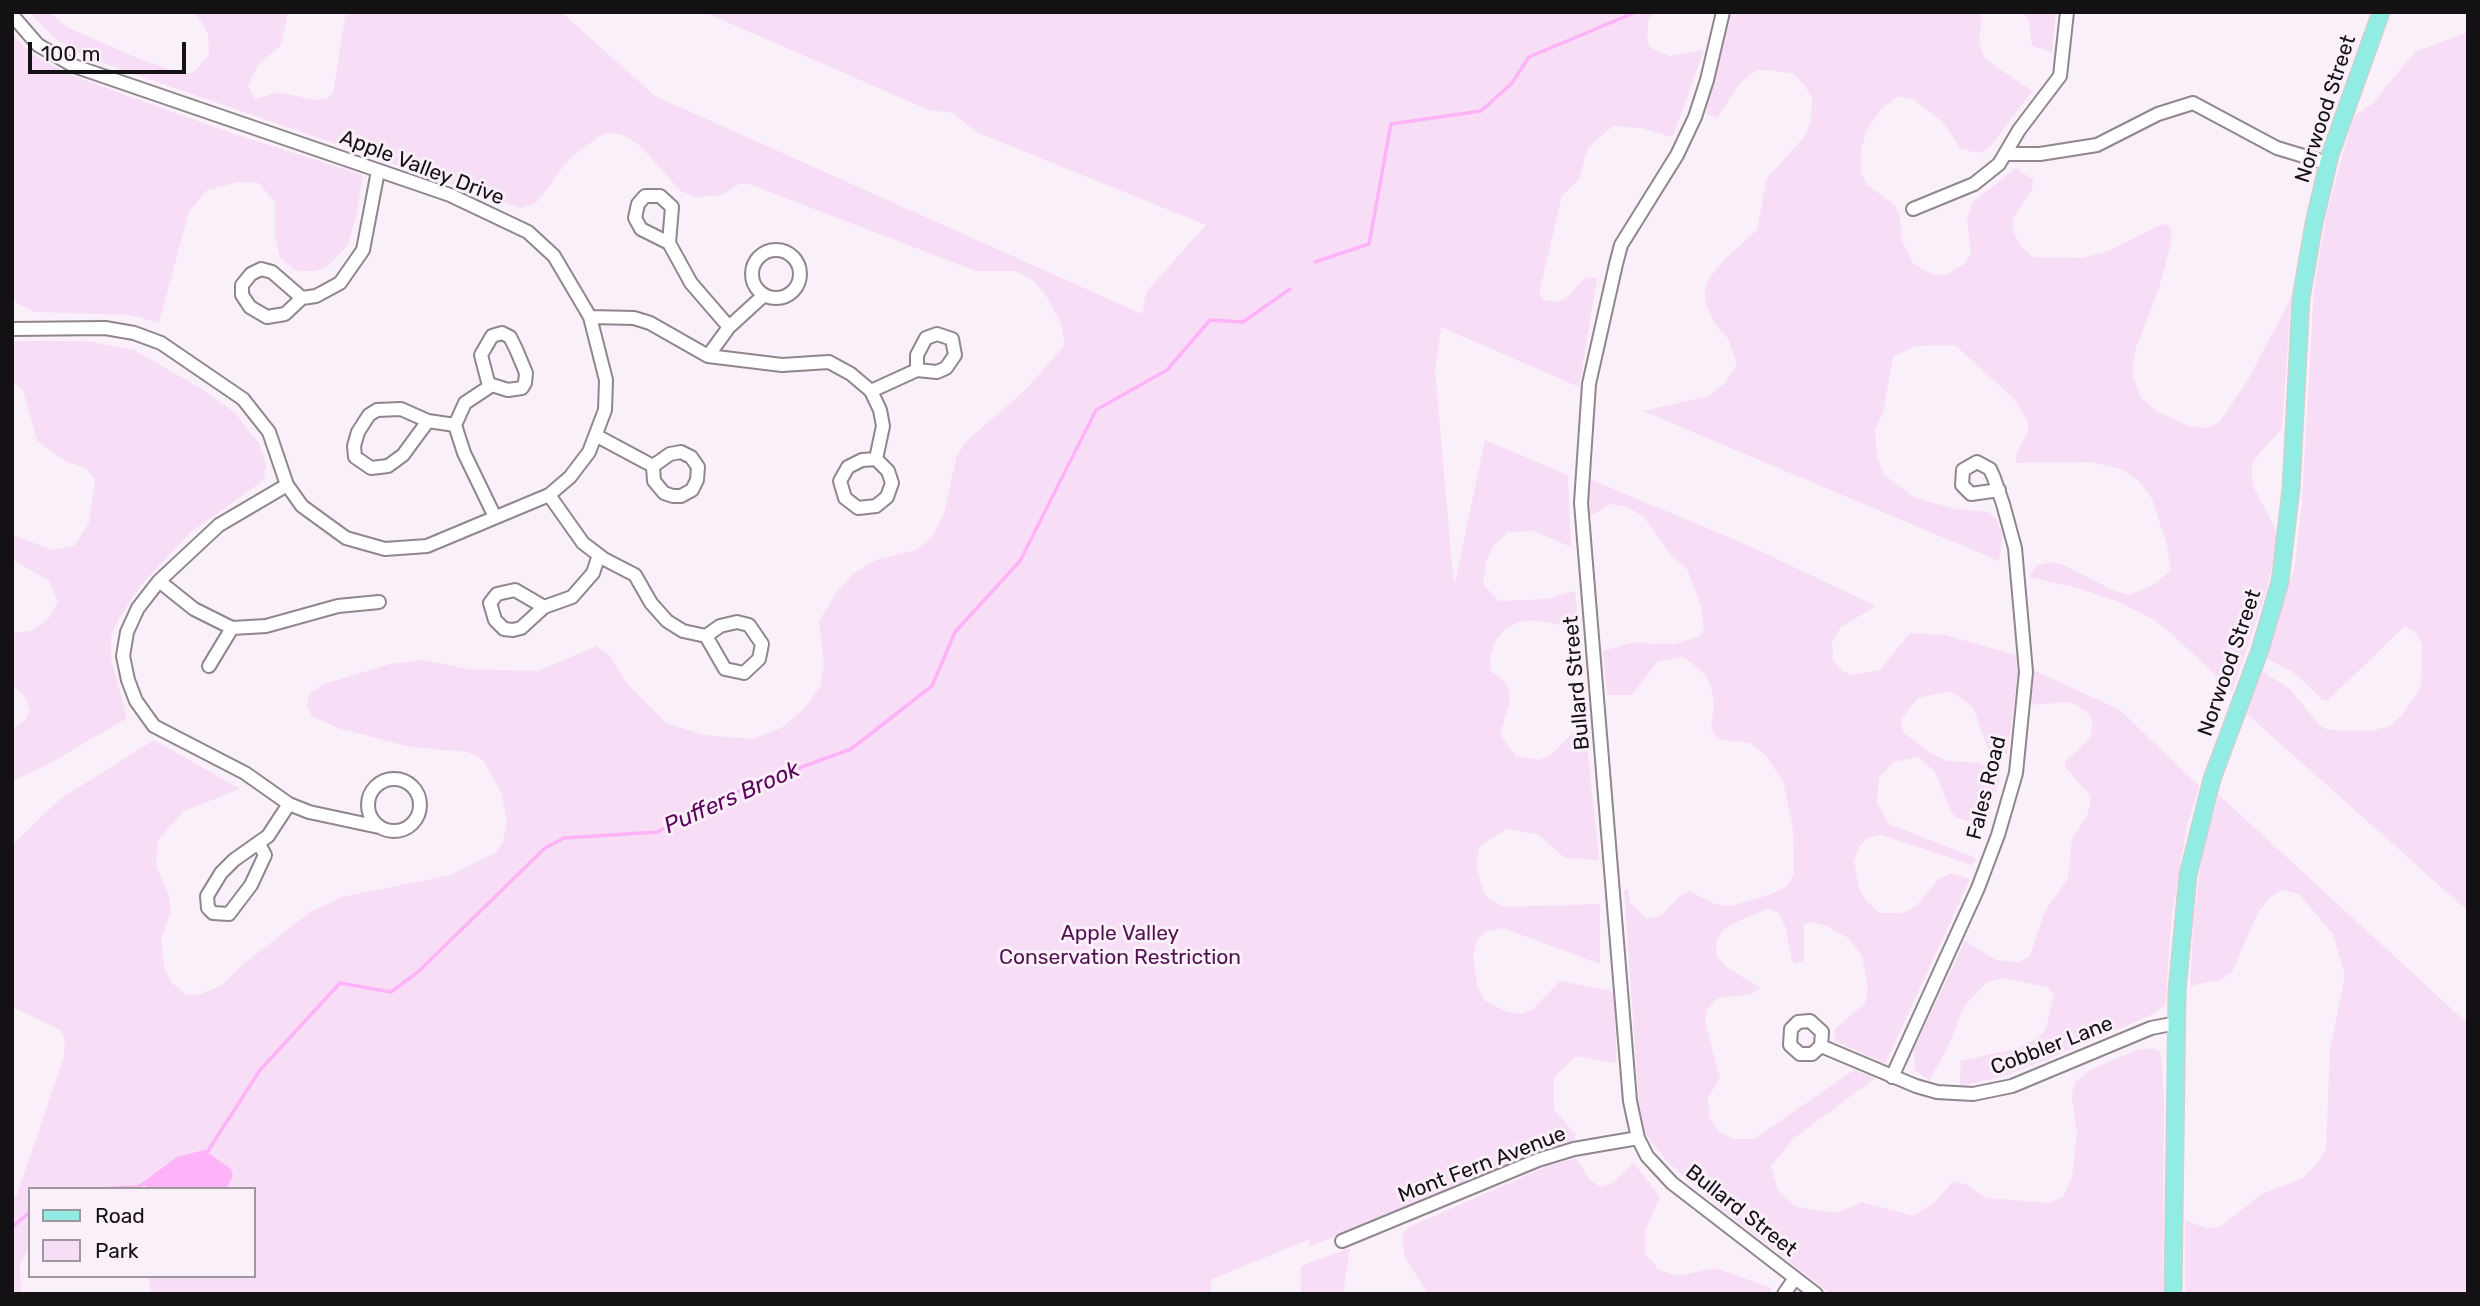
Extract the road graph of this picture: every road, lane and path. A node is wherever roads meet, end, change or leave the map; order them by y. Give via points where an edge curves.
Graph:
1 (1723, 12) edge
2 (2067, 12) edge
3 (2381, 12) edge
4 (12, 15) edge
5 (2006, 154) junction
6 (2327, 163) junction
7 (378, 171) junction
8 (1913, 209) dead end
9 (669, 243) dead end
10 (763, 296) dead end
11 (302, 298) junction
12 (590, 317) junction
13 (729, 327) junction
14 (12, 329) edge
15 (708, 356) junction
16 (918, 370) dead end
17 (492, 385) junction
18 (871, 391) junction
19 (428, 421) junction
20 (455, 425) junction
21 (597, 436) junction
22 (876, 458) junction
23 (653, 466) dead end
24 (287, 485) junction
25 (1998, 490) dead end
26 (549, 495) junction
27 (495, 517) junction
28 (599, 555) junction
29 (159, 581) junction
30 (379, 602) dead end
31 (544, 607) dead end
32 (232, 628) junction
33 (706, 636) junction
34 (209, 666) dead end
35 (289, 804) junction
36 (379, 827) junction
37 (259, 844) junction
38 (2177, 1023) junction
39 (1821, 1046) dead end
40 (1892, 1077) junction
41 (1638, 1138) junction
42 (1342, 1241) dead end
43 (1795, 1278) junction
44 (1784, 1294) edge
45 (1816, 1294) edge
46 (2174, 1294) edge

1 - 41 street, Bullard Street via 1695,117 1621,245 1589,384 1583,444 1581,503 1630,1101
2 - 5 street via 2060,76
3 - 6 main road, Norwood Street
4 - 7 street, Apple Valley Drive via 38,45 74,66
5 - 6 street via 2097,145 2158,114 2193,103 2277,148
5 - 8 street via 1974,184
6 - 38 main road, Norwood Street via 2301,298 2288,522 2280,582 2197,828 2181,925
7 - 11 street via 357,262 333,287
7 - 12 street, Apple Valley Drive via 450,195 528,232 554,256
9 - 13 street via 691,282
10 - 13 street
11 - 11 street via 281,316 267,317 250,307 242,296 242,285 256,271 266,270
12 - 15 street via 650,323
12 - 21 street, Apple Valley Drive via 606,380 606,410
13 - 15 street
14 - 24 street, Apple Valley Drive via 105,328 161,342 243,398 269,432
15 - 18 street via 782,365 829,362
16 - 18 street
17 - 17 street via 481,355 492,335 502,332 510,337 527,379 522,388
17 - 20 street via 466,404
18 - 22 street via 883,426
19 - 19 street via 401,409 372,412 358,432 355,457 371,468 388,466 403,455
19 - 20 street
20 - 27 street
21 - 23 street
21 - 26 street, Apple Valley Drive via 570,477
22 - 22 street via 892,483 887,497 876,506 858,508 845,498 840,481 848,467
24 - 27 street, Apple Valley Drive via 302,506 337,533 385,549 427,546
24 - 29 street via 219,525
25 - 40 street, Fales Road via 2015,548 2024,624 2026,673 2016,773 1978,888
26 - 27 street, Apple Valley Drive
26 - 28 street via 583,544
28 - 31 street via 593,573 572,597
28 - 33 street via 635,575 667,621 683,631
29 - 32 street via 194,609
29 - 35 street via 135,614 124,642 125,670 136,701 151,724 245,773
30 - 32 street via 338,606 266,626
32 - 34 street
33 - 33 street via 720,626 749,625 762,644 759,659 744,673 732,673 714,655
35 - 36 street via 309,813
35 - 37 street
36 - 36 street via 367,807 371,792 383,781 406,782 420,801 414,822 394,832
37 - 37 street via 221,873 207,896 213,913 229,914 251,885 265,855
38 - 40 street, Cobbler Lane via 2151,1028 2060,1068 1995,1090 1937,1092
38 - 46 main road, Norwood Street
39 - 40 street, Cobbler Lane
41 - 42 street, Mont Fern Avenue via 1538,1160
41 - 43 street, Bullard Street via 1647,1156 1672,1183
43 - 44 street
43 - 45 street, Bullard Street

